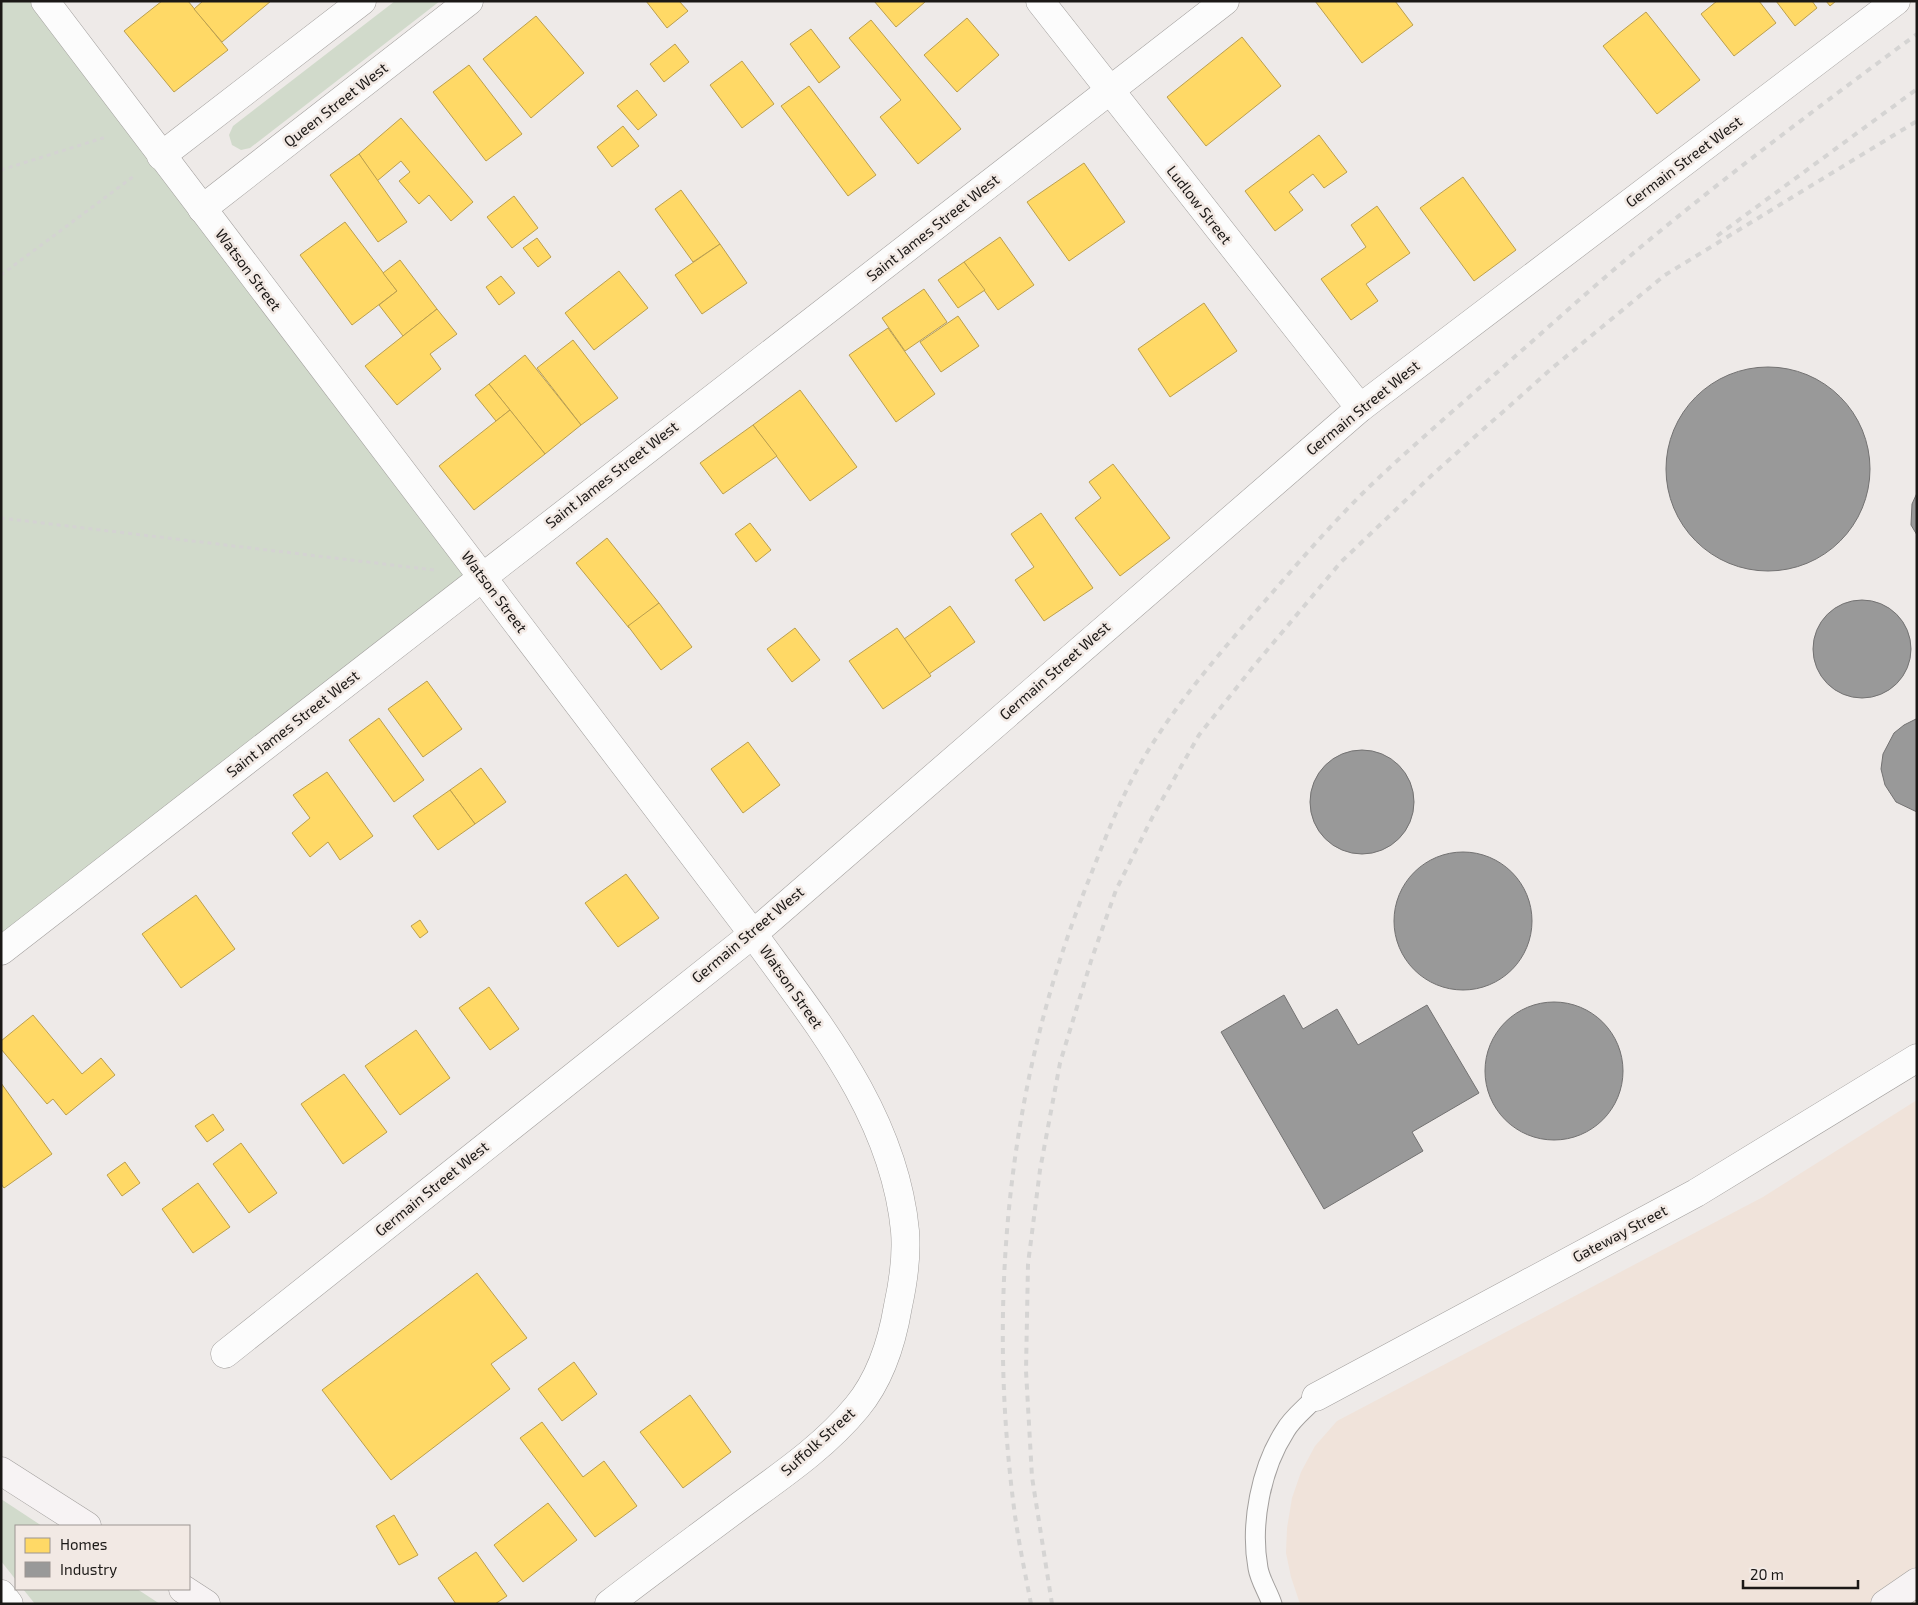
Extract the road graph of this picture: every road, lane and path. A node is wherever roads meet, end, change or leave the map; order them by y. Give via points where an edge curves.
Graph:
1 (44, 1) edge
2 (362, 1) edge
3 (469, 1) edge
4 (1040, 1) edge
5 (1225, 1) edge
6 (1896, 1) edge
7 (1110, 91) junction
8 (139, 127) junction
9 (161, 156) junction
10 (1, 170) edge
11 (202, 209) junction
12 (1, 276) edge
13 (1360, 408) junction
14 (1, 518) edge
15 (482, 576) junction
16 (753, 934) junction
17 (1, 952) edge
18 (1917, 1058) edge
19 (901, 1206) joint
20 (225, 1354) dead end
21 (1316, 1397) joint
22 (1, 1471) edge
23 (85, 1525) edge
24 (1917, 1582) edge
25 (185, 1590) edge
26 (1, 1594) edge
27 (9, 1604) edge
28 (206, 1604) edge
29 (609, 1604) edge
30 (1272, 1604) edge
31 (1885, 1604) edge

1 - 8 street, Watson Street
2 - 9 street
3 - 11 street, Queen Street West
4 - 7 street, Ludlow Street
5 - 7 street, Saint James Street West
6 - 13 street, Germain Street West
7 - 13 street, Ludlow Street
7 - 15 street, Saint James Street West
8 - 9 street, Watson Street
8 - 10 path
9 - 11 street, Watson Street
9 - 12 path
11 - 15 street, Watson Street
13 - 16 street, Germain Street West
14 - 15 path
15 - 16 street, Watson Street
15 - 17 street, Saint James Street West
16 - 19 street, Watson Street via 842,1058 886,1145
16 - 20 street, Germain Street West
18 - 21 street, Gateway Street via 1696,1193
19 - 29 street, Suffolk Street via 905,1233 902,1288 893,1336 880,1371 858,1406 803,1460
21 - 30 lane via 1285,1430 1268,1464 1259,1502 1256,1533 1258,1569
22 - 23 street
24 - 31 street
25 - 28 street
26 - 27 street

